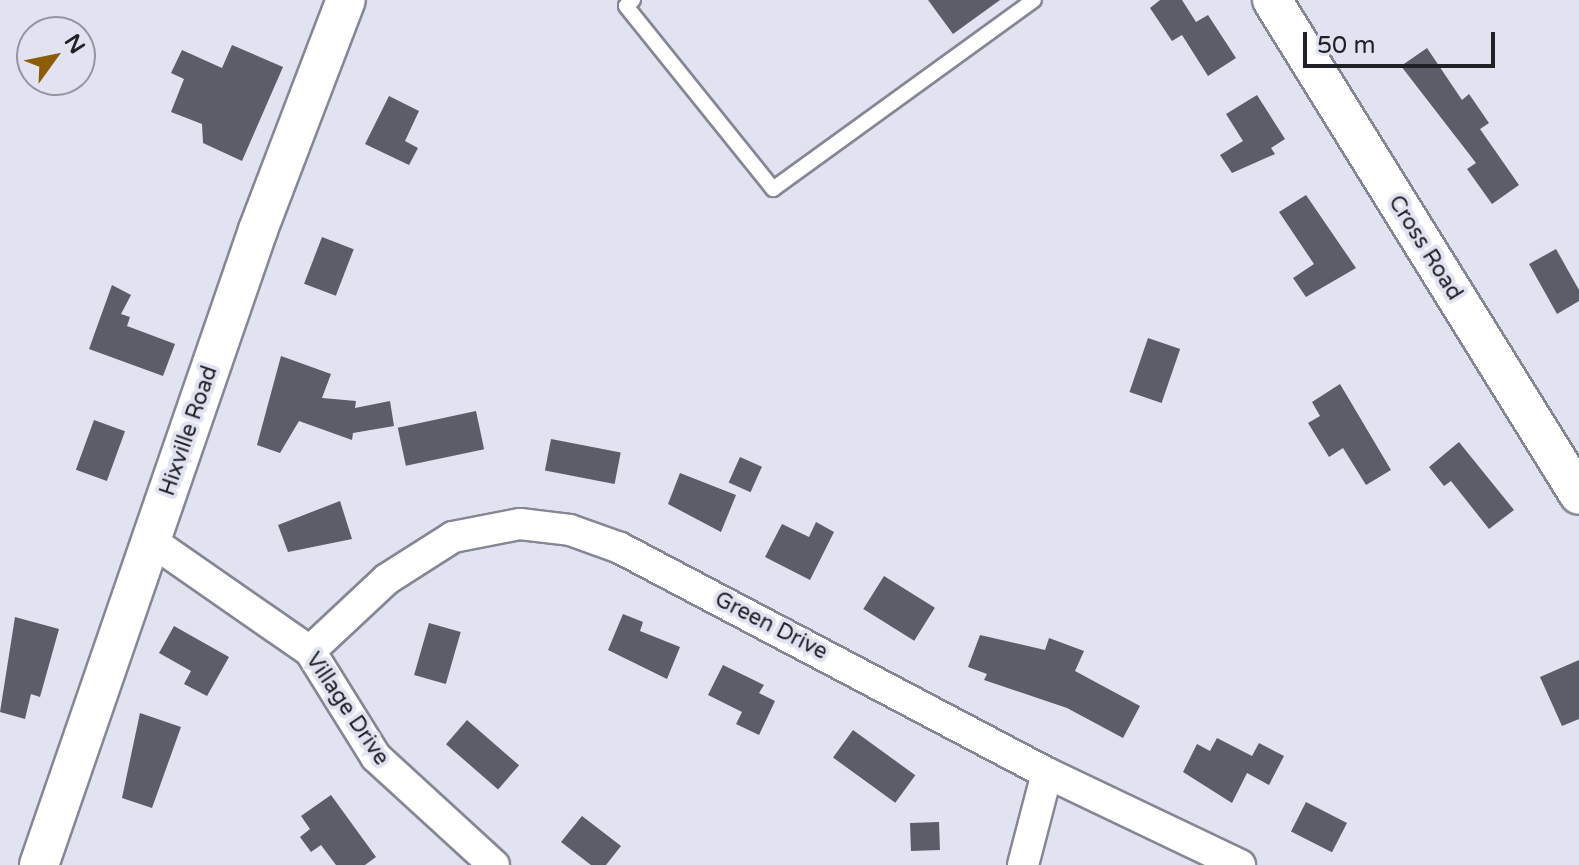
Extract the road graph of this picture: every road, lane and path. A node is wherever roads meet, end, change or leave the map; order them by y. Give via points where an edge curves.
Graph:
1 (346, 0) edge
2 (633, 0) edge
3 (1034, 0) edge
4 (1272, 0) edge
5 (1579, 495) edge
6 (150, 540) junction
7 (310, 651) junction
8 (1047, 773) junction
9 (39, 865) edge
10 (494, 865) edge
11 (1023, 865) edge
12 (1240, 865) edge

1 - 6 street, Hixville Road
2 - 3 lane via 626,6 773,189
4 - 5 street, Cross Road
6 - 7 street, Village Drive
6 - 9 street, Hixville Road
7 - 8 street, Green Drive via 429,549 475,531 545,526 620,548
7 - 10 street, Village Drive via 376,757
8 - 11 street
8 - 12 street, Green Drive

